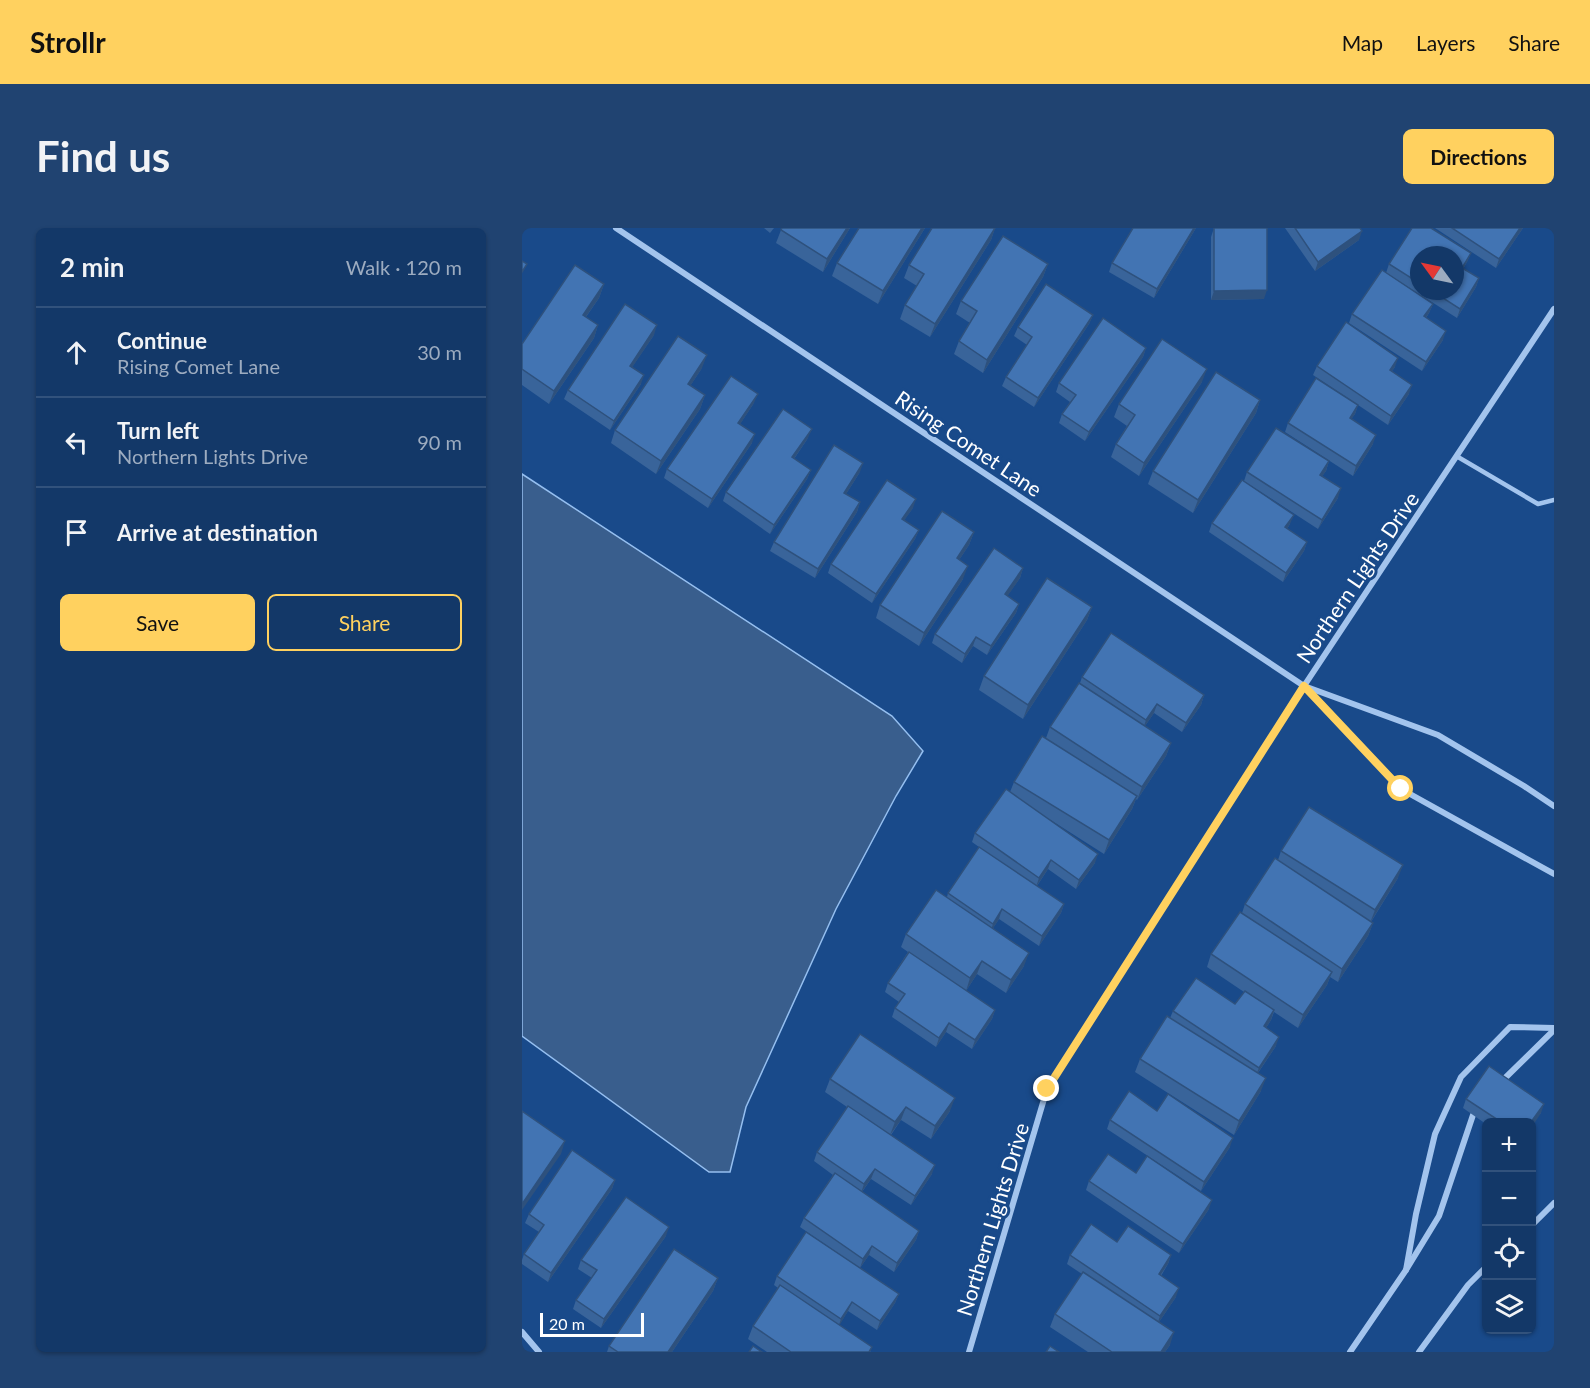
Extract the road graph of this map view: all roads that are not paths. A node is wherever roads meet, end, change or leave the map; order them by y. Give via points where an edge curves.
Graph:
1 (616, 228) edge
2 (1554, 309) edge
3 (1458, 457) junction
4 (1554, 500) edge
5 (1304, 686) junction
6 (1554, 806) edge
7 (1554, 874) edge
8 (1554, 1029) edge
9 (1498, 1084) edge
10 (1473, 1115) edge
11 (1554, 1203) edge
12 (1536, 1221) edge
13 (1406, 1270) junction
14 (1482, 1271) edge
15 (522, 1332) edge
16 (539, 1352) edge
17 (969, 1352) edge
18 (1350, 1352) edge
19 (1419, 1352) edge

1 - 5 street, Rising Comet Lane
2 - 3 street, Northern Lights Drive
3 - 4 lane via 1538,504
3 - 5 street, Northern Lights Drive
5 - 6 street, Rising Comet Lane via 1438,735
5 - 7 street, Rising Comet Lane via 1401,789
5 - 17 street, Northern Lights Drive via 1047,1089
8 - 9 street
8 - 13 street via 1510,1027 1461,1077 1435,1134
10 - 13 street via 1439,1216
11 - 12 street
13 - 18 street
14 - 19 street
15 - 16 street

